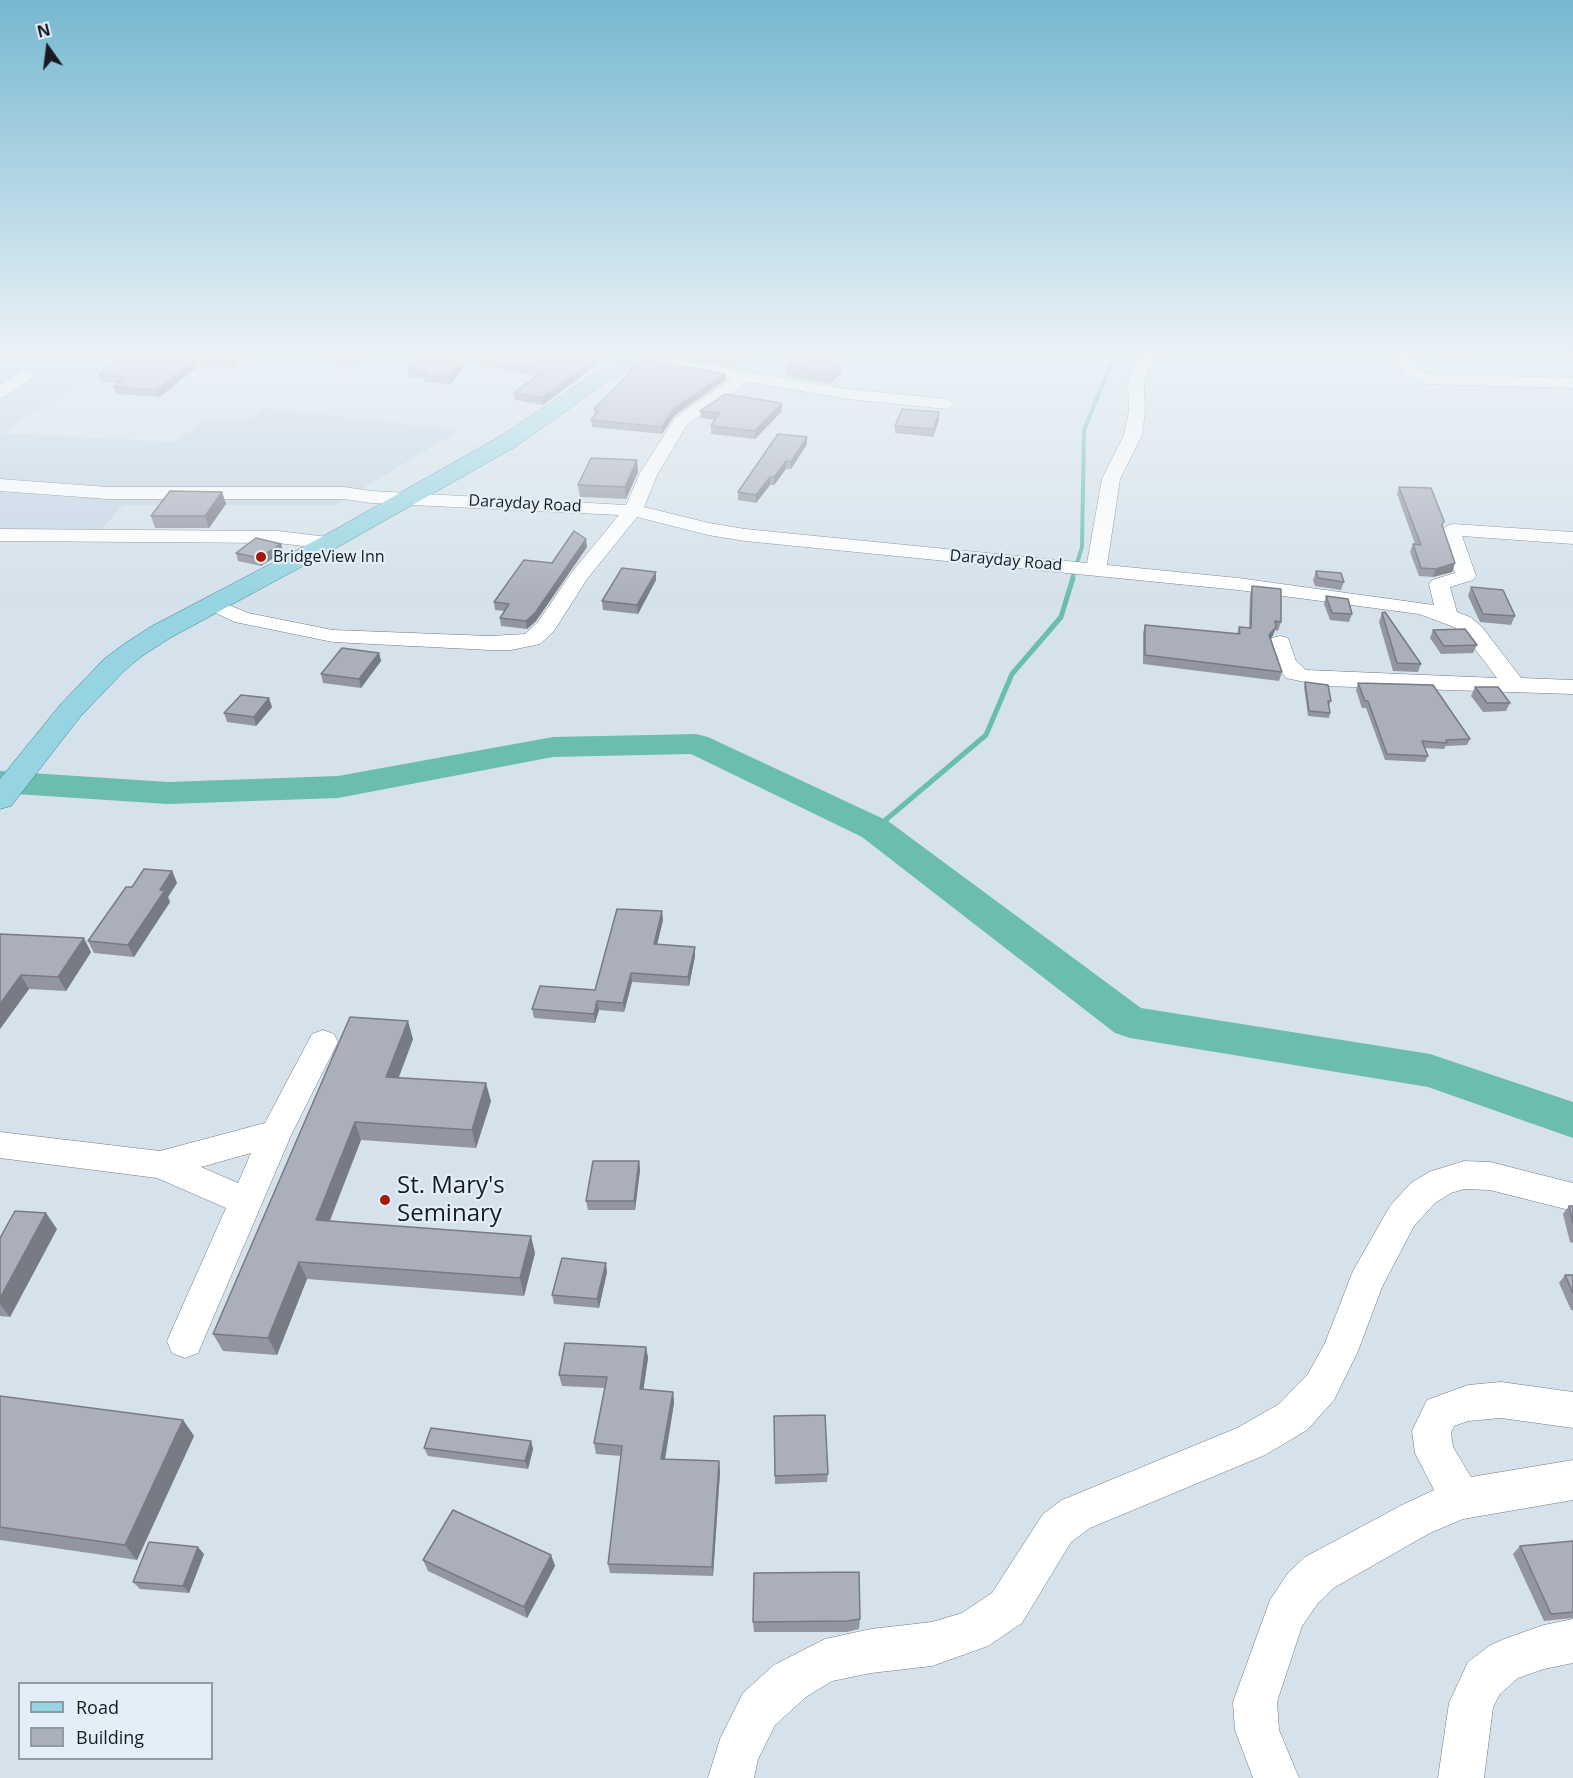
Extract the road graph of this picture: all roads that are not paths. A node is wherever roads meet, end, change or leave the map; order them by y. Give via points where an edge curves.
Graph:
1 (517, 435) edge
2 (673, 435) edge
3 (1133, 435) edge
4 (0, 485) edge
5 (0, 494) edge
6 (371, 497) junction
7 (409, 498) junction
8 (633, 510) junction
9 (0, 535) edge
10 (1573, 538) edge
11 (328, 543) junction
12 (1091, 569) junction
13 (212, 604) junction
14 (1447, 615) junction
15 (1280, 643) dead end
16 (1514, 685) junction
17 (1573, 687) edge
18 (0, 799) edge
19 (323, 1042) dead end
20 (276, 1133) junction
21 (0, 1145) edge
22 (160, 1165) junction
23 (1572, 1197) edge
24 (246, 1201) junction
25 (185, 1341) dead end
26 (1573, 1410) edge
27 (1573, 1480) edge
28 (1461, 1499) junction
29 (1573, 1641) edge
30 (731, 1778) edge
31 (1276, 1778) edge
32 (1461, 1778) edge

1 - 7 main road
2 - 8 street via 649,473
3 - 12 street via 1111,479
4 - 6 street via 108,494 344,492
5 - 6 street via 100,502 342,501
6 - 7 street, Darayday Road
7 - 8 street, Darayday Road
7 - 11 main road
8 - 12 street, Darayday Road via 728,532
8 - 13 street via 579,576 546,626 524,642 333,636 242,618
9 - 11 street via 278,537
10 - 14 street via 1454,530 1452,536 1466,576 1439,584
11 - 13 main road
12 - 14 street, Darayday Road via 1238,584
13 - 18 main road via 161,632 114,665 70,711
14 - 16 street, Darayday Road via 1474,632
15 - 16 street via 1285,663 1302,676
16 - 17 street
19 - 20 street
20 - 22 street
20 - 24 street
21 - 22 street
22 - 24 street
23 - 30 street via 1490,1176 1464,1175 1423,1193 1402,1216 1366,1282 1340,1351 1321,1387 1293,1417 1251,1442 1076,1514 1057,1528 1007,1608 973,1631 932,1644 825,1661 790,1681 759,1709 736,1755
24 - 25 street
26 - 28 street via 1501,1400 1468,1403 1441,1413 1431,1431 1435,1453
27 - 28 street
28 - 31 street via 1320,1572 1285,1615 1255,1702 1257,1730
29 - 32 street via 1504,1661 1484,1678 1471,1703

